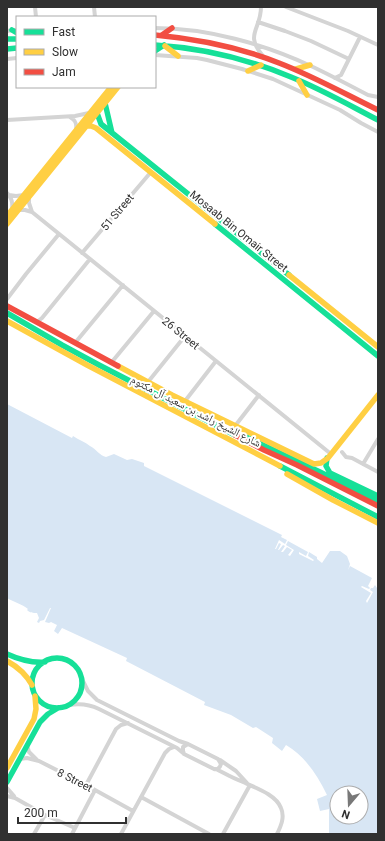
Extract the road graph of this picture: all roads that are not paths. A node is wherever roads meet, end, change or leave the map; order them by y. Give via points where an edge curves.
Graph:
1 (261, 7) edge
2 (266, 7) edge
3 (287, 7) edge
4 (260, 15) junction
5 (258, 22) junction
6 (156, 28) edge
7 (172, 28) junction
8 (156, 34) edge
9 (162, 35) junction
10 (360, 37) junction
11 (253, 38) junction
12 (247, 42) junction
13 (156, 45) edge
14 (255, 45) junction
15 (378, 45) edge
16 (165, 46) junction
17 (156, 50) edge
18 (156, 54) edge
19 (178, 56) junction
20 (263, 57) junction
21 (349, 59) junction
22 (261, 65) junction
23 (310, 65) junction
24 (296, 70) junction
25 (248, 71) junction
26 (335, 78) junction
27 (299, 81) junction
28 (110, 88) edge
29 (117, 88) edge
30 (307, 95) junction
31 (378, 97) edge
32 (105, 103) junction
33 (378, 110) edge
34 (94, 113) junction
35 (70, 116) junction
36 (7, 120) edge
37 (378, 120) edge
38 (86, 126) junction
39 (99, 126) junction
40 (76, 131) junction
41 (378, 132) edge
42 (112, 133) junction
43 (151, 172) junction
44 (8, 194) edge
45 (27, 196) junction
46 (18, 210) junction
47 (32, 212) junction
48 (9, 214) edge
49 (7, 224) edge
50 (59, 234) junction
51 (82, 253) junction
52 (90, 259) junction
53 (123, 285) junction
54 (7, 299) edge
55 (7, 306) edge
56 (154, 311) junction
57 (7, 313) edge
58 (7, 320) edge
59 (37, 322) junction
60 (185, 336) junction
61 (75, 343) junction
62 (62, 345) junction
63 (378, 347) edge
64 (378, 356) edge
65 (216, 361) junction
66 (112, 363) junction
67 (148, 382) junction
68 (259, 395) junction
69 (378, 395) edge
70 (185, 401) junction
71 (196, 407) junction
72 (198, 416) junction
73 (235, 426) junction
74 (232, 434) junction
75 (257, 436) junction
76 (248, 438) junction
77 (378, 439) edge
78 (335, 448) junction
79 (262, 453) junction
80 (329, 456) junction
81 (363, 464) junction
82 (378, 472) edge
83 (376, 499) edge
84 (378, 506) edge
85 (378, 517) edge
86 (378, 523) edge
87 (7, 654) edge
88 (7, 661) edge
89 (45, 662) junction
90 (82, 679) junction
91 (32, 687) junction
92 (35, 694) junction
93 (68, 705) junction
94 (59, 708) junction
95 (114, 716) junction
96 (128, 723) junction
97 (116, 729) junction
98 (164, 741) junction
99 (188, 744) junction
100 (27, 745) junction
101 (174, 747) junction
102 (183, 752) junction
103 (165, 753) junction
104 (20, 759) junction
105 (220, 760) junction
106 (38, 762) junction
107 (7, 768) edge
108 (216, 770) junction
109 (9, 775) edge
110 (7, 782) edge
111 (249, 784) junction
112 (86, 785) junction
113 (7, 788) edge
114 (95, 790) junction
115 (7, 796) edge
116 (141, 797) junction
117 (15, 798) junction
118 (133, 811) junction
119 (45, 815) junction
120 (75, 828) junction
121 (34, 834) edge
122 (72, 834) edge
123 (121, 834) edge
124 (209, 834) edge
125 (223, 834) edge
126 (277, 834) edge

1 - 4 street
2 - 4 street
3 - 10 street
4 - 5 street
5 - 11 street
5 - 21 street via 311,41
6 - 7 street
7 - 9 main road
7 - 12 street via 208,32
8 - 9 main road
9 - 20 main road via 205,41
10 - 15 street
10 - 21 street
11 - 12 street
11 - 14 street
12 - 14 street
13 - 16 main road
14 - 20 street
14 - 23 street
16 - 17 main road
16 - 19 main road
16 - 22 main road via 212,52
18 - 19 street
19 - 25 street via 207,60
20 - 24 main road
21 - 26 street via 341,75
22 - 25 main road
22 - 27 main road
23 - 24 main road
23 - 26 street
24 - 33 main road
25 - 30 street via 273,79
26 - 31 street via 368,95
27 - 30 main road
27 - 37 main road
28 - 34 main road
29 - 32 main road
30 - 41 street via 344,112
32 - 34 main road
32 - 42 main road
34 - 35 street
34 - 38 main road
34 - 39 main road
34 - 40 main road
35 - 36 street
35 - 40 street via 75,121
38 - 39 main road, Mosaab Bin Omair Street
38 - 45 main road
39 - 42 main road, Mosaab Bin Omair Street
39 - 43 main road, Mosaab Bin Omair Street
40 - 45 main road
42 - 63 main road, Mosaab Bin Omair Street
43 - 51 street, 51 Street
43 - 64 main road, Mosaab Bin Omair Street
44 - 45 street
44 - 48 street via 12,202
45 - 46 main road
45 - 47 street
45 - 48 main road
46 - 47 street
46 - 49 main road
47 - 50 street, 26 Street
50 - 51 street, 26 Street
50 - 54 street
51 - 52 street, 26 Street
52 - 53 street, 26 Street
52 - 59 street
53 - 56 street, 26 Street
53 - 61 street
55 - 59 main road
56 - 60 street, 26 Street
56 - 66 street
57 - 62 main road, شارع الشيخ راشد بن سعيد آل مكتوم
58 - 79 main road, شارع الشيخ راشد بن سعيد آل مكتوم via 57,350
59 - 61 main road
60 - 65 street, 26 Street
60 - 67 street
61 - 62 main road
61 - 66 main road
62 - 72 main road, شارع الشيخ راشد بن سعيد آل مكتوم
65 - 68 street, 26 Street
65 - 70 street
66 - 67 main road
67 - 70 main road
68 - 73 street
68 - 80 street, 26 Street
69 - 78 main road
70 - 71 main road
71 - 72 main road
71 - 73 main road
72 - 74 main road, شارع الشيخ راشد بن سعيد آل مكتوم
73 - 75 main road
74 - 76 main road
74 - 79 main road, شارع الشيخ راشد بن سعيد آل مكتوم
75 - 76 main road
75 - 80 main road via 314,464 321,463
76 - 83 main road
77 - 81 street
78 - 80 main road
78 - 81 street via 346,457
79 - 84 main road, شارع الشيخ راشد بن سعيد آل مكتوم via 297,466
79 - 85 main road, شارع الشيخ راشد بن سعيد آل مكتوم
79 - 86 main road via 274,465 307,485
80 - 83 main road via 326,466 330,473 371,492
81 - 82 street
87 - 89 main road via 26,662
88 - 91 main road via 23,672
89 - 90 main road via 62,659 70,662 79,671
89 - 91 main road via 35,672
90 - 93 main road via 79,694 73,703
90 - 99 street via 88,691 97,700
91 - 92 main road
92 - 94 main road via 46,706
92 - 107 main road via 34,719
93 - 94 main road
93 - 95 street via 87,705
94 - 100 main road via 40,722
95 - 96 street
95 - 97 street
96 - 97 street
96 - 98 street
97 - 112 street
98 - 101 street
98 - 103 street
99 - 102 street via 184,745
99 - 105 street
100 - 104 main road
100 - 106 street via 29,752
101 - 102 street
101 - 103 street
102 - 108 street
103 - 116 street
104 - 106 street, 8 Street via 27,758
104 - 109 main road
105 - 108 street via 220,766
105 - 111 street
106 - 112 street, 8 Street
108 - 111 street
109 - 110 main road
111 - 125 street
111 - 126 street via 274,798 281,807 283,818
112 - 114 street, 8 Street
113 - 117 street
114 - 118 street, 8 Street
114 - 120 street
115 - 117 street
116 - 118 street
116 - 124 street
117 - 119 street
118 - 123 street
119 - 120 street
119 - 121 street
120 - 122 street

